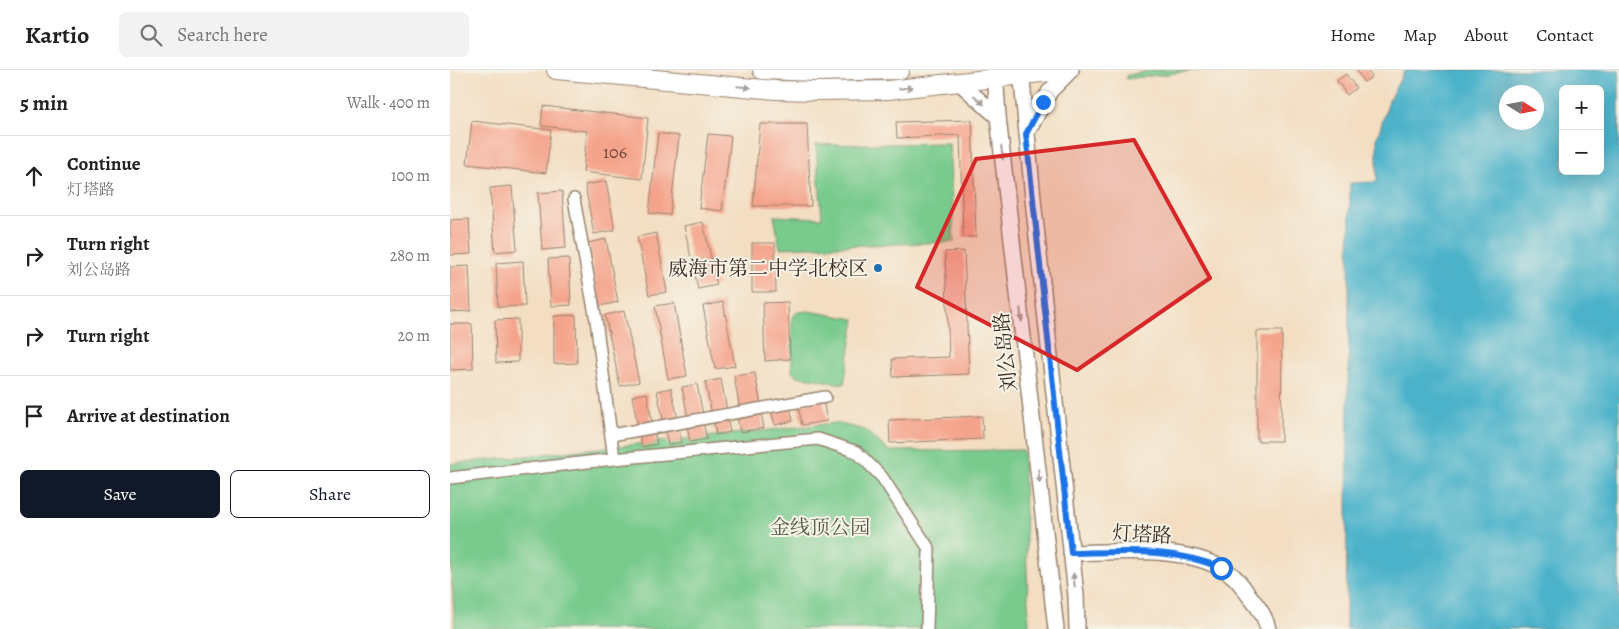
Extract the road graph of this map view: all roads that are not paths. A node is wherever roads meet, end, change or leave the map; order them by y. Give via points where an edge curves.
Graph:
1 (556, 70) edge
2 (762, 70) edge
3 (900, 70) edge
4 (1069, 70) edge
5 (576, 71) edge
6 (816, 71) edge
7 (1022, 73) edge
8 (996, 75) edge
9 (960, 83) junction
10 (998, 117) junction
11 (1026, 134) junction
12 (574, 199) dead end
13 (825, 397) dead end
14 (611, 435) junction
15 (614, 459) junction
16 (450, 478) edge
17 (1071, 553) junction
18 (927, 629) edge
19 (1056, 629) edge
20 (1077, 629) edge
21 (1268, 629) edge

1 - 5 main road
2 - 6 main road
3 - 6 main road
4 - 7 main road
4 - 11 main road via 1050,91
5 -> 9 main road via 776,90 881,90
7 - 8 main road
7 - 11 main road
8 - 9 main road
8 - 10 main road, 刘公岛路
9 -> 10 main road
10 -> 19 main road, 刘公岛路
11 - 17 main road
12 - 14 street via 596,320
13 - 14 street
14 - 15 street
15 - 16 street
15 - 18 street via 818,440 857,452 882,476 929,549
20 -> 17 main road
17 - 21 main road, 灯塔路 via 1167,553 1204,561 1234,576 1257,605

